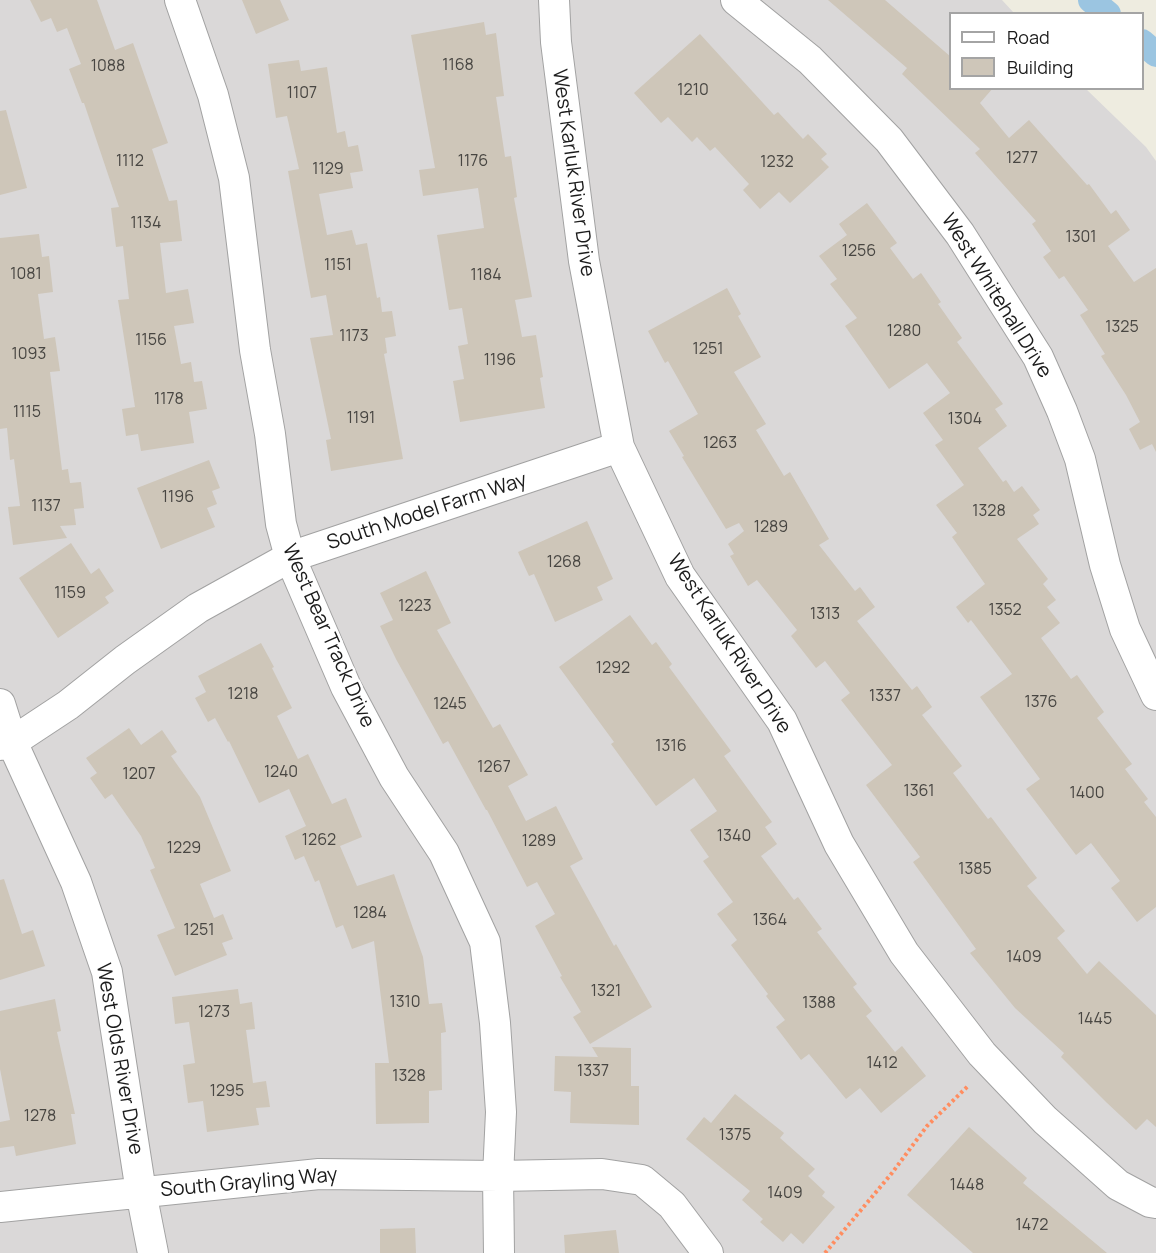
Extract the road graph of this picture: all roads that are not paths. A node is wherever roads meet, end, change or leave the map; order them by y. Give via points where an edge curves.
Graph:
1 (180, 0) edge
2 (554, 0) edge
3 (736, 0) edge
4 (619, 447) junction
5 (290, 557) junction
6 (1156, 695) edge
7 (0, 704) edge
8 (6, 744) edge
9 (498, 1176) junction
10 (141, 1192) junction
11 (1156, 1203) edge
12 (0, 1207) edge
13 (153, 1253) edge
14 (500, 1253) edge
15 (708, 1253) edge

1 - 5 street, West Bear Track Drive via 213,95 234,178 255,350 281,524
2 - 4 street, West Karluk River Drive via 555,42 584,261
3 - 6 street, West Whitehall Drive via 810,60 889,140 960,234 1038,357 1080,459 1125,629
4 - 5 street, South Model Farm Way
4 - 11 street, West Karluk River Drive via 680,576 782,721 839,844 904,953 982,1054 1045,1120 1118,1185
5 - 8 street, South Model Farm Way via 198,608 68,705
5 - 9 street, West Bear Track Drive via 346,687 394,777 444,853 484,942 501,1112
7 - 8 street, West Olds River Drive
8 - 10 street, West Olds River Drive via 76,882 107,972
9 - 10 street, South Grayling Way via 319,1174
9 - 14 street, West Bear Track Drive
9 - 15 street, South Grayling Way via 602,1174 642,1180 672,1204
10 - 12 street, South Grayling Way
10 - 13 street, West Olds River Drive

